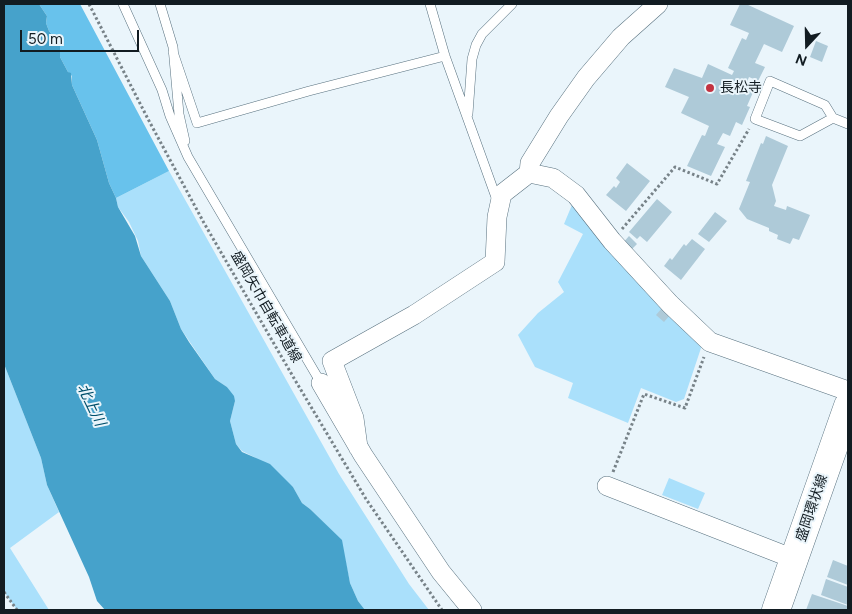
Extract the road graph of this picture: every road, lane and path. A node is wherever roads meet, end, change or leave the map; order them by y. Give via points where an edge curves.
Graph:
1 (89, 4) edge
2 (123, 4) edge
3 (160, 4) edge
4 (430, 4) edge
5 (512, 4) edge
6 (658, 4) edge
7 (173, 52) junction
8 (445, 56) junction
9 (468, 117) junction
10 (833, 118) junction
11 (754, 119) junction
12 (848, 124) edge
13 (188, 157) junction
14 (529, 173) junction
15 (500, 206) junction
16 (612, 241) junction
17 (710, 342) junction
18 (321, 383) joint
19 (848, 390) edge
20 (848, 406) edge
21 (358, 447) junction
22 (608, 486) joint
23 (794, 558) junction
24 (4, 592) edge
25 (17, 610) edge
26 (442, 610) edge
27 (472, 610) edge
28 (776, 610) edge

1 - 26 path, 盛岡矢巾自転車道線 via 199,214 290,372 366,499
2 - 13 lane
3 - 7 lane
4 - 8 lane
5 - 9 lane via 482,34 476,45
6 - 14 street via 621,37 586,78 530,163
7 - 8 lane via 197,123
7 - 13 lane via 179,114
8 - 9 lane
9 - 15 lane
10 - 11 lane via 800,136
10 - 11 lane via 825,105 770,81
10 - 12 lane
11 - 16 path via 717,184 675,167
13 - 18 lane
14 - 15 street via 502,194
14 - 16 street via 553,178 576,195
15 - 21 street via 495,262 414,315 332,361 354,418
16 - 17 street
17 - 19 street
17 - 22 path via 685,408 644,394
18 - 21 street
20 - 23 main road, 盛岡環状線
21 - 27 street via 441,572
22 - 23 street
23 - 28 main road, 盛岡環状線
24 - 25 path

